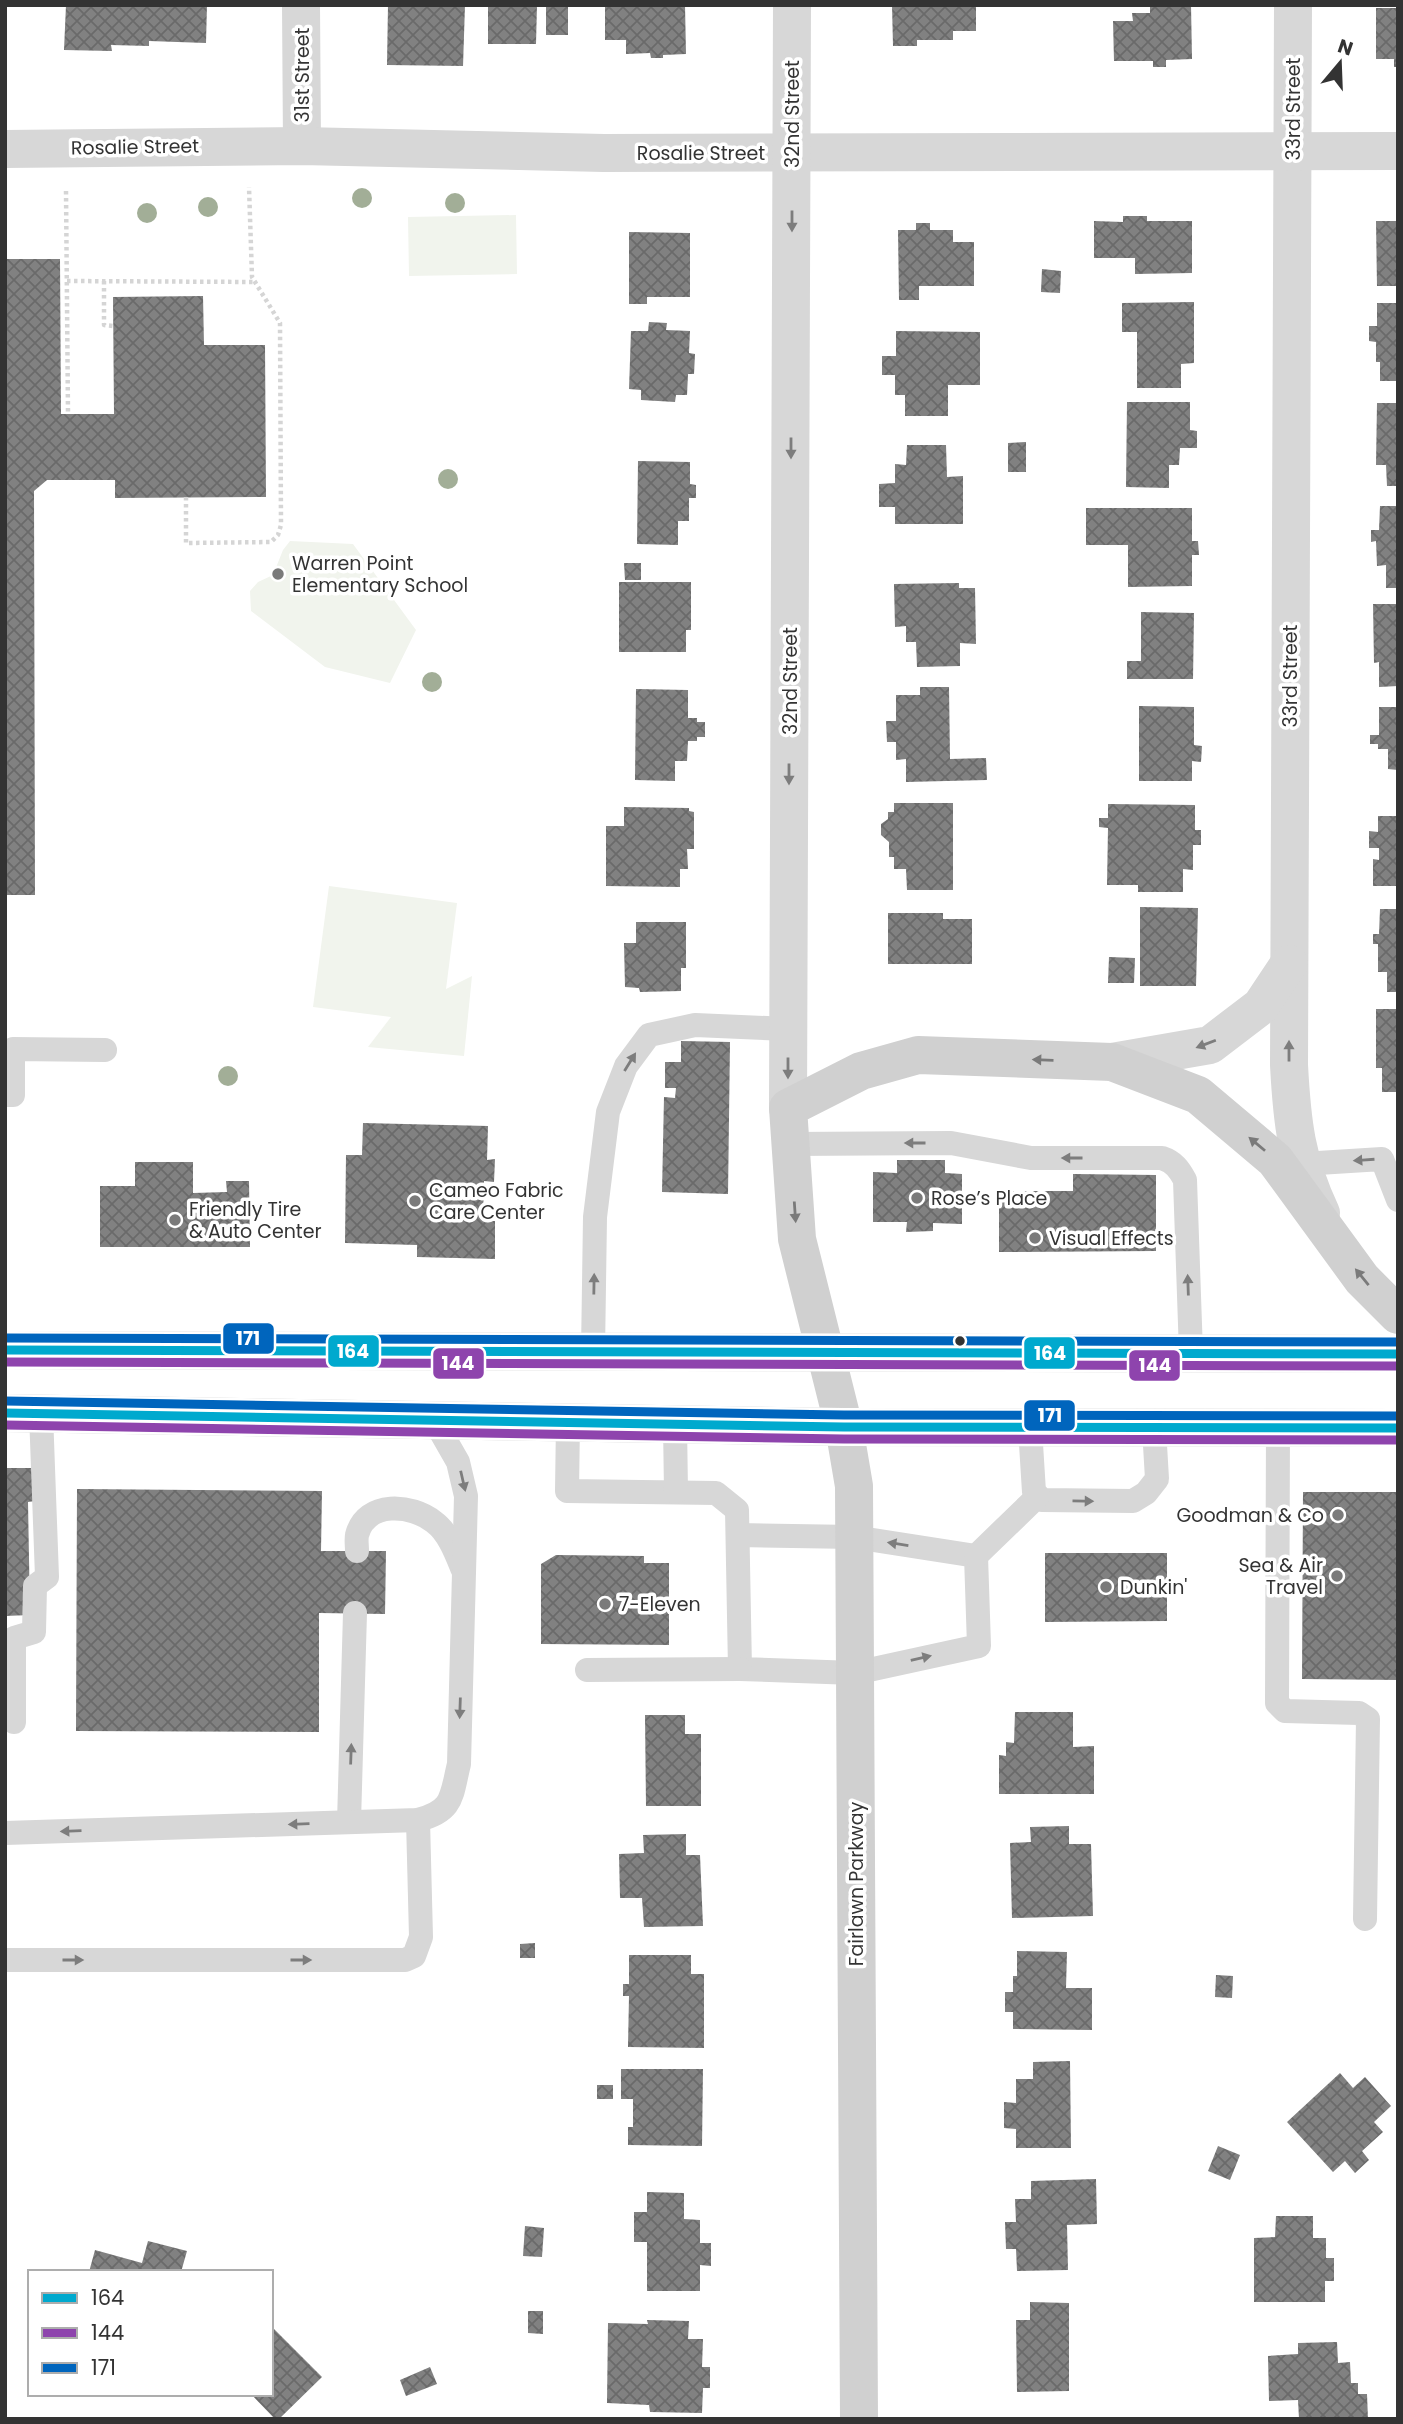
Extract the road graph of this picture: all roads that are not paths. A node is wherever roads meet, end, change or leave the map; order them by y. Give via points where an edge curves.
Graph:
1 (301, 5) edge
2 (792, 5) edge
3 (1293, 5) edge
4 (302, 146) junction
5 (5, 149) edge
6 (1293, 151) junction
7 (1398, 151) edge
8 (792, 152) junction
9 (1289, 964) junction
10 (788, 1029) junction
11 (105, 1050) dead end
12 (1112, 1062) junction
13 (5, 1095) edge
14 (789, 1126) junction
15 (1302, 1164) junction
16 (1398, 1200) edge
17 (1331, 1234) junction
18 (1398, 1315) edge
19 (5, 1350) edge
20 (593, 1352) junction
21 (825, 1353) junction
22 (1191, 1353) junction
23 (1398, 1354) edge
24 (23, 1413) edge
25 (434, 1420) junction
26 (568, 1422) junction
27 (675, 1424) junction
28 (844, 1427) junction
29 (1154, 1427) junction
30 (1278, 1427) junction
31 (1030, 1428) junction
32 (1398, 1428) edge
33 (676, 1492) junction
34 (1038, 1496) junction
35 (738, 1535) junction
36 (854, 1537) junction
37 (357, 1551) dead end
38 (976, 1556) junction
39 (464, 1573) junction
40 (355, 1613) dead end
41 (740, 1669) junction
42 (587, 1670) dead end
43 (855, 1673) junction
44 (13, 1722) dead end
45 (418, 1820) junction
46 (349, 1822) junction
47 (5, 1833) edge
48 (1365, 1919) dead end
49 (5, 1960) edge
50 (859, 2419) edge

1 - 4 street, 31st Street
2 - 8 street, 32nd Street
3 - 6 street, 33rd Street
4 - 5 street, Rosalie Street
4 - 8 street, Rosalie Street via 543,153
6 - 7 street, Rosalie Street
6 - 8 street, Rosalie Street
6 - 9 street, 33rd Street
8 -> 10 street, 32nd Street
9 -> 12 street via 1261,1006 1210,1045
15 -> 9 street, 33rd Street via 1292,1122
10 -> 14 street, 32nd Street
20 -> 10 lane via 595,1217 608,1112 626,1066 649,1035 695,1025
11 - 13 lane via 13,1049 13,1096
12 -> 14 street via 918,1055 861,1071
17 -> 12 street via 1275,1160 1198,1095
14 -> 21 street, 32nd Street via 797,1239
22 -> 14 lane via 1185,1180 1170,1161 1031,1158 951,1143
16 -> 15 lane via 1382,1158
15 - 17 street, 33rd Street
18 -> 17 street, 33rd Street via 1362,1279
19 - 20 main road
20 - 21 main road
21 - 22 main road
21 - 28 street, Fairlawn Parkway
22 - 23 main road
24 - 25 main road
24 - 44 lane via 47,1577 35,1586 34,1632 14,1638
25 - 26 main road
25 -> 39 lane via 458,1462 466,1496
26 - 27 main road
26 - 33 lane via 567,1491
27 - 28 main road
27 - 33 lane
28 - 31 main road
28 - 36 street, Fairlawn Parkway via 854,1486
29 - 30 main road
29 - 31 main road
34 -> 29 lane via 1042,1500 1133,1501 1157,1479
30 - 32 main road
30 - 48 lane via 1277,1703 1285,1711 1359,1713 1367,1719
31 - 34 lane via 1034,1492
33 - 35 lane via 716,1493 737,1510
34 - 38 lane
35 - 36 lane
35 - 41 lane
38 -> 36 lane
36 - 43 street, Fairlawn Parkway
37 - 39 lane via 362,1524 373,1513 390,1508 411,1510 435,1522 454,1548
43 -> 38 lane via 979,1646
39 -> 45 lane via 459,1763 450,1802 436,1816
46 -> 40 lane
41 - 42 lane
41 - 43 lane
43 - 50 street, Fairlawn Parkway
45 - 46 lane
49 -> 45 lane via 405,1960 414,1956 421,1937
46 -> 47 lane

